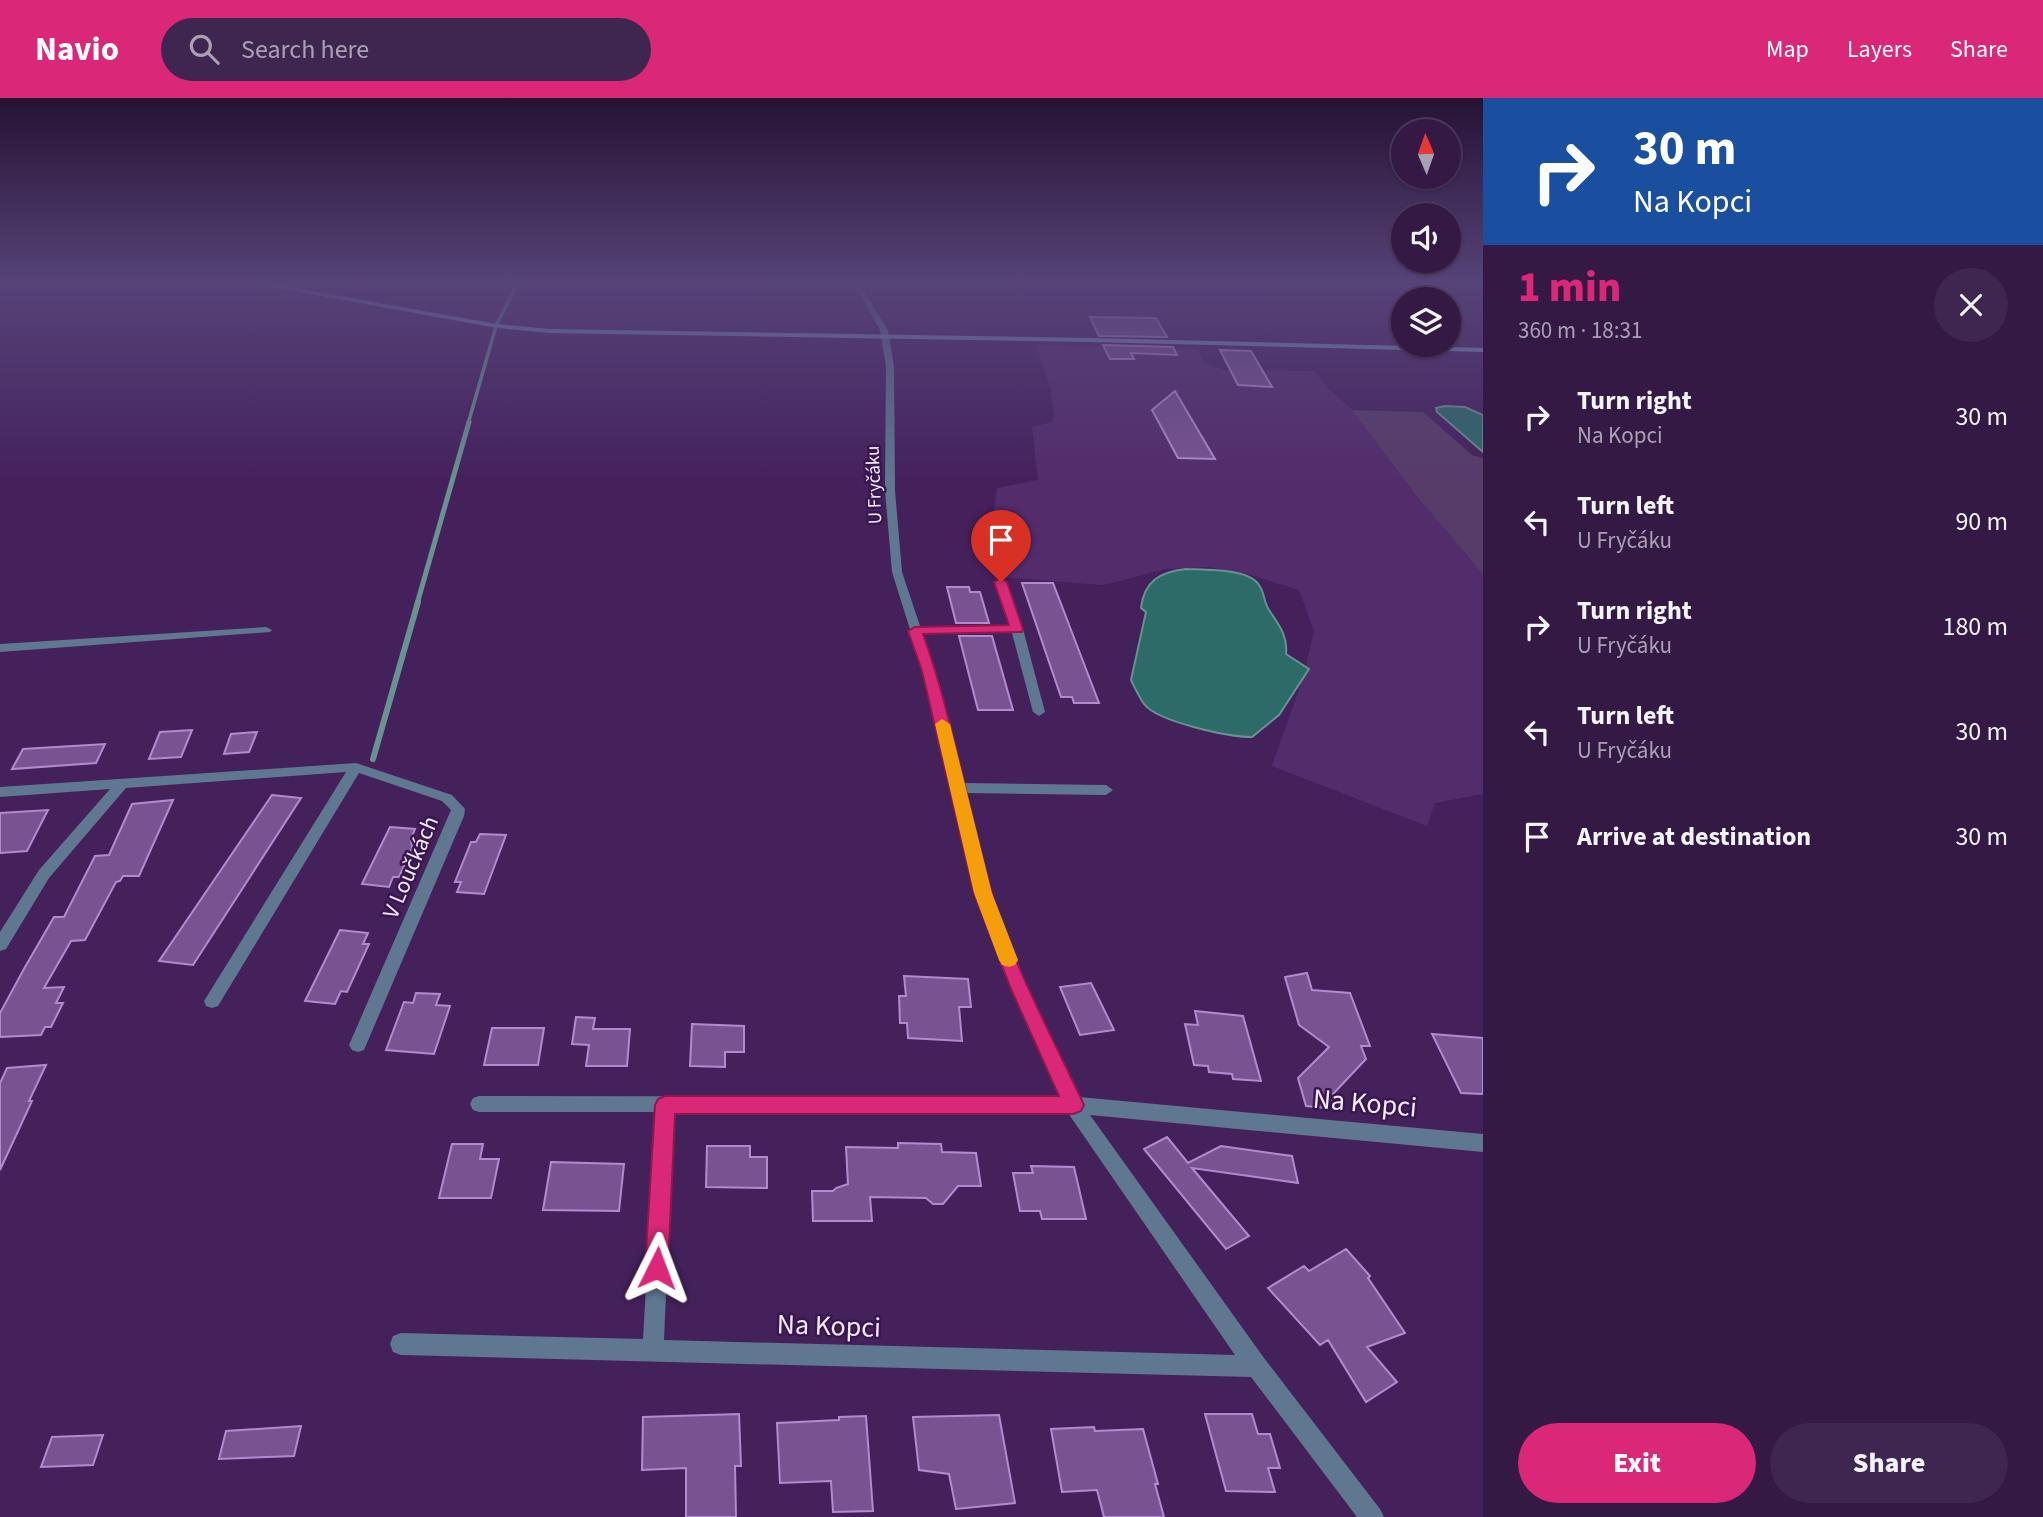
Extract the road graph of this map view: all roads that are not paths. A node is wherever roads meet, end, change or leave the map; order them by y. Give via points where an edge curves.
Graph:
1 (887, 348) edge
2 (1407, 348) edge
3 (1483, 350) edge
4 (1001, 582) dead end
5 (1017, 629) junction
6 (266, 630) dead end
7 (915, 631) junction
8 (0, 648) edge
9 (1039, 712) dead end
10 (356, 767) junction
11 (122, 784) junction
12 (958, 788) junction
13 (1105, 790) dead end
14 (0, 792) edge
15 (0, 945) edge
16 (212, 1001) dead end
17 (358, 1045) dead end
18 (479, 1104) dead end
19 (665, 1105) junction
20 (1073, 1105) junction
21 (1483, 1143) edge
22 (401, 1345) dead end
23 (653, 1350) junction
24 (1256, 1366) junction
25 (1372, 1517) edge

1 - 7 street, U Fryčáku via 897,572
2 - 3 street
4 - 5 street
5 - 7 street
5 - 9 street
6 - 8 street
7 - 12 street, U Fryčáku
10 - 11 street, V Loučkách
10 - 16 street
10 - 17 street, V Loučkách via 447,798 458,809
11 - 14 street, V Loučkách
11 - 15 street via 44,874
12 - 13 street
12 - 20 street, U Fryčáku via 983,893
18 - 19 street, Na Kopci
19 - 20 street, Na Kopci
19 - 23 street
20 - 21 street, Na Kopci
20 - 24 street
22 - 23 street, Na Kopci
23 - 24 street, Na Kopci
24 - 25 street

